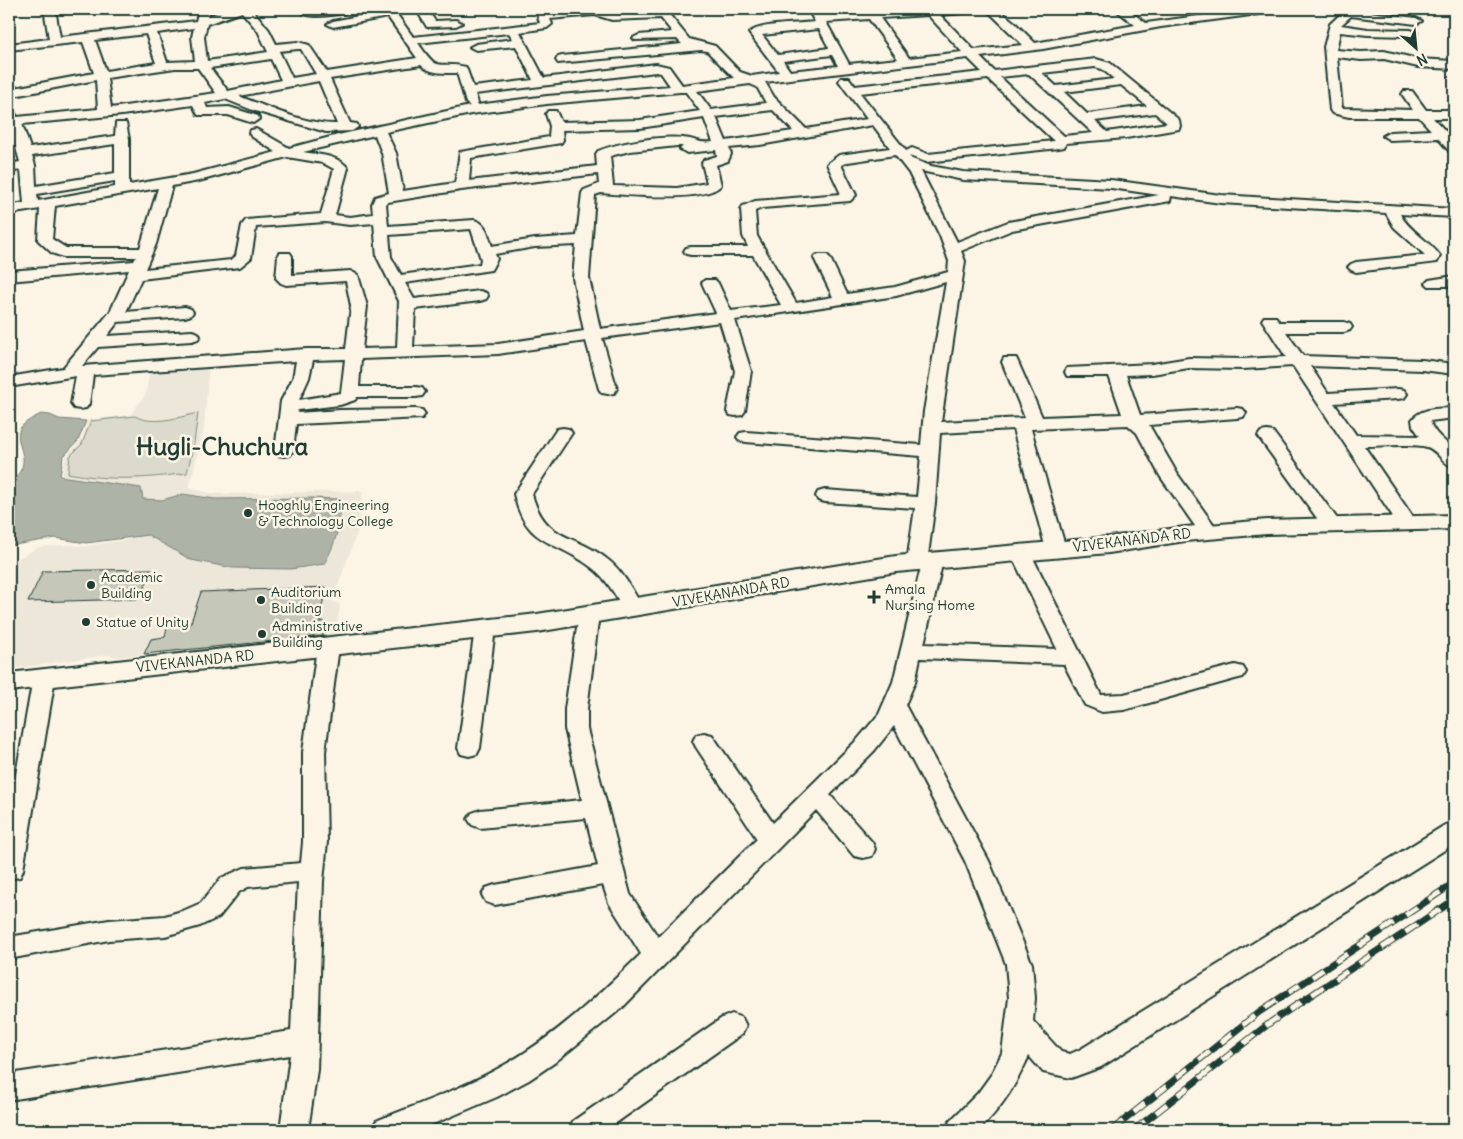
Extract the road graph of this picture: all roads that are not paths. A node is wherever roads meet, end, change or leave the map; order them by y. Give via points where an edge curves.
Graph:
1 (49, 9) edge
2 (204, 9) edge
3 (239, 9) edge
4 (246, 9) edge
5 (307, 9) edge
6 (347, 9) edge
7 (974, 9) edge
8 (991, 9) edge
9 (1120, 9) edge
10 (1273, 9) edge
11 (426, 10) edge
12 (390, 11) edge
13 (870, 12) edge
14 (932, 12) junction
15 (540, 13) edge
16 (1344, 17) edge
17 (818, 18) edge
18 (470, 21) dead end
19 (201, 23) junction
20 (333, 24) dead end
21 (1144, 27) junction
22 (513, 29) junction
23 (150, 30) junction
24 (1355, 31) junction
25 (681, 35) junction
26 (88, 38) junction
27 (639, 38) dead end
28 (410, 41) junction
29 (55, 42) junction
30 (520, 42) junction
31 (705, 46) junction
32 (9, 47) edge
33 (476, 47) dead end
34 (1032, 47) junction
35 (836, 51) junction
36 (273, 52) junction
37 (1331, 53) junction
38 (971, 54) junction
39 (1384, 55) junction
40 (598, 57) junction
41 (774, 58) junction
42 (201, 60) junction
43 (562, 60) dead end
44 (423, 61) junction
45 (906, 61) junction
46 (169, 65) junction
47 (1454, 65) edge
48 (840, 69) junction
49 (1032, 70) junction
50 (607, 73) junction
51 (101, 75) junction
52 (787, 75) junction
53 (991, 75) junction
54 (323, 76) junction
55 (752, 80) junction
56 (1124, 81) junction
57 (288, 82) junction
58 (540, 82) junction
59 (684, 89) junction
60 (852, 90) junction
61 (1053, 90) junction
62 (469, 91) junction
63 (9, 93) edge
64 (225, 94) junction
65 (1408, 94) dead end
66 (547, 100) junction
67 (198, 101) junction
68 (775, 106) junction
69 (1156, 109) junction
70 (471, 110) junction
71 (121, 111) junction
72 (105, 112) junction
73 (707, 114) junction
74 (1422, 114) junction
75 (1452, 116) edge
76 (1084, 118) junction
77 (296, 120) junction
78 (12, 121) edge
79 (876, 121) junction
80 (394, 125) junction
81 (556, 126) junction
82 (345, 127) junction
83 (379, 130) junction
84 (256, 133) dead end
85 (327, 134) junction
86 (803, 134) junction
87 (1441, 134) junction
88 (1104, 136) junction
89 (1390, 136) dead end
90 (122, 139) junction
91 (1061, 140) junction
92 (722, 145) junction
93 (699, 147) junction
94 (1454, 148) edge
95 (287, 153) junction
96 (644, 154) dead end
97 (901, 154) junction
98 (26, 159) junction
99 (9, 168) edge
100 (604, 169) junction
101 (121, 176) junction
102 (166, 183) junction
103 (461, 186) junction
104 (601, 189) junction
105 (30, 191) junction
106 (122, 191) junction
107 (1184, 194) junction
108 (397, 196) junction
109 (48, 203) junction
110 (31, 206) junction
111 (1392, 209) junction
112 (9, 210) edge
113 (1454, 213) edge
114 (325, 218) junction
115 (380, 225) junction
116 (584, 240) junction
117 (953, 248) junction
118 (691, 250) dead end
119 (486, 251) junction
120 (758, 251) junction
121 (285, 256) dead end
122 (822, 258) dead end
123 (140, 264) junction
124 (1356, 267) dead end
125 (955, 275) junction
126 (9, 276) edge
127 (396, 280) junction
128 (1454, 281) edge
129 (710, 283) dead end
130 (1434, 283) dead end
131 (480, 296) dead end
132 (842, 299) junction
133 (406, 305) junction
134 (792, 308) junction
135 (185, 312) dead end
136 (113, 318) junction
137 (726, 318) junction
138 (1344, 327) dead end
139 (593, 335) junction
140 (192, 336) dead end
141 (93, 342) junction
142 (355, 352) junction
143 (405, 352) junction
144 (306, 354) junction
145 (1298, 361) junction
146 (1010, 362) dead end
147 (1116, 370) junction
148 (1454, 370) edge
149 (77, 371) junction
150 (1073, 372) dead end
151 (9, 382) edge
152 (608, 389) dead end
153 (350, 392) junction
154 (416, 392) dead end
155 (1398, 394) dead end
156 (1323, 398) junction
157 (80, 404) dead end
158 (736, 411) dead end
159 (1237, 412) dead end
160 (289, 413) junction
161 (1454, 413) edge
162 (416, 414) dead end
163 (1133, 421) junction
164 (1028, 424) junction
165 (932, 428) junction
166 (563, 433) dead end
167 (1268, 436) dead end
168 (746, 437) dead end
169 (1352, 440) junction
170 (1436, 443) junction
171 (284, 451) dead end
172 (931, 451) junction
173 (1454, 462) edge
174 (825, 496) dead end
175 (926, 503) junction
176 (1454, 522) edge
177 (1406, 523) junction
178 (1330, 524) junction
179 (1209, 532) junction
180 (1056, 549) junction
181 (1020, 552) junction
182 (925, 561) junction
183 (633, 608) junction
184 (589, 614) junction
185 (485, 629) junction
186 (328, 647) junction
187 (911, 651) junction
188 (1072, 657) junction
189 (1235, 672) dead end
190 (44, 678) junction
191 (9, 682) edge
192 (894, 704) junction
193 (704, 741) dead end
194 (469, 748) dead end
195 (816, 795) junction
196 (596, 808) junction
197 (480, 819) dead end
198 (1454, 832) edge
199 (771, 840) junction
200 (863, 849) dead end
201 (11, 870) dead end
202 (312, 871) junction
203 (612, 873) junction
204 (495, 895) dead end
205 (9, 948) edge
206 (656, 956) junction
207 (732, 1026) dead end
208 (1020, 1026) junction
209 (304, 1041) junction
210 (9, 1087) edge
211 (968, 1127) edge
212 (294, 1130) edge
213 (386, 1130) edge
214 (583, 1130) edge

1 - 29 street
2 - 19 street
3 - 19 street
4 - 36 street via 263,30
5 - 6 street via 310,14
7 - 14 street
8 - 34 street
9 - 21 street
10 - 21 street
11 - 18 street via 431,24
12 - 20 street
12 - 28 street
13 - 14 street
13 - 17 street
13 - 45 street
14 - 38 street
15 - 22 street via 546,24
15 - 25 street via 659,14 667,16
16 - 24 street
16 - 24 street via 1413,27
16 - 37 street via 1330,47
17 - 35 street
17 - 41 street via 755,33
19 - 23 street
19 - 42 street via 198,37
21 - 34 street
22 - 28 street
22 - 30 street
23 - 26 street
23 - 46 street
24 - 39 street
25 - 27 street
25 - 31 street via 690,44
26 - 29 street
26 - 51 street
28 - 44 street
29 - 32 street
30 - 33 street
30 - 58 street
31 - 40 street
31 - 55 street via 715,50 736,75
34 - 38 street
35 - 41 street
35 - 48 street
36 - 42 street
36 - 54 street via 303,45
36 - 57 street
37 - 39 street
37 - 74 street via 1336,110
38 - 45 street
38 - 53 street
39 - 47 street via 1418,63
40 - 43 street
40 - 50 street
41 - 52 street
42 - 46 street
42 - 64 street
44 - 54 street
44 - 62 street via 431,68 462,70
45 - 48 street
46 - 51 street
48 - 52 street
48 - 60 street
49 - 53 street
49 - 56 street via 1096,63 1106,66
49 - 61 street
50 - 58 street
50 - 59 street via 662,68
51 - 63 street
51 - 72 street
52 - 55 street
53 - 60 street
53 - 91 street
54 - 57 street
54 - 82 street
55 - 59 street
55 - 68 street via 762,85
56 - 61 street
56 - 69 street
57 - 64 street
58 - 62 street
59 - 66 street
59 - 73 street
60 - 79 street
61 - 76 street
62 - 70 street
64 - 67 street
64 - 77 street
65 - 74 street
66 - 70 street
66 - 81 street
67 - 71 street
67 - 77 street via 202,112 206,113 229,111 272,125
68 - 73 street
68 - 86 street
69 - 76 street
69 - 88 street via 1174,126
70 - 80 street
71 - 72 street
71 - 90 street
72 - 78 street
73 - 81 street via 640,124
73 - 92 street
74 - 75 street
74 - 87 street
76 - 88 street
77 - 85 street
78 - 98 street
79 - 86 street
79 - 97 street
80 - 82 street
80 - 83 street
81 - 103 street via 557,138 552,142 465,155
82 - 85 street
83 - 85 street
83 - 108 street via 389,153
84 - 95 street
85 - 95 street
86 - 92 street
87 - 89 street
87 - 94 street
88 - 91 street
90 - 98 street
90 - 101 street
91 - 97 street via 1059,144 926,158 918,153
92 - 93 street
92 - 104 street via 723,158 709,163 714,182 709,188 668,191
93 - 96 street
93 - 100 street via 677,142 607,152 603,154
95 - 102 street
95 - 114 street via 340,166 330,212
97 - 107 street via 928,169 963,176 1110,184
97 - 117 street via 922,184
97 - 120 street via 837,161 835,168 848,190 845,198 751,206 748,209 750,236
98 - 99 street
98 - 105 street
100 - 103 street
100 - 104 street via 606,186
101 - 105 street
101 - 106 street
102 - 106 street
102 - 123 street via 157,222
103 - 108 street
104 - 116 street via 589,193
105 - 110 street
106 - 109 street
107 - 111 street via 1240,201
107 - 117 street via 1008,226
108 - 115 street via 380,200
109 - 110 street
109 - 123 street via 45,240 57,250
110 - 112 street
111 - 113 street
111 - 124 street via 1395,220 1430,252 1432,259
114 - 115 street
114 - 123 street via 251,223 243,258 235,264
115 - 119 street via 474,224
115 - 127 street via 386,264
116 - 119 street
116 - 139 street via 581,278
117 - 125 street
118 - 120 street
119 - 127 street via 489,259 486,267
120 - 134 street
121 - 142 street via 286,280 343,275 353,278 359,306
122 - 132 street
123 - 126 street
123 - 136 street
125 - 132 street via 896,291
125 - 165 street
127 - 133 street
128 - 130 street
129 - 137 street
131 - 133 street
132 - 134 street
133 - 143 street
134 - 137 street
135 - 136 street
136 - 141 street
137 - 139 street
137 - 158 street via 743,371
138 - 145 street via 1273,323
139 - 143 street via 498,349
139 - 152 street
140 - 141 street
141 - 149 street
142 - 143 street
142 - 144 street
142 - 153 street
144 - 149 street
144 - 160 street
145 - 147 street via 1189,363
145 - 148 street
145 - 156 street
146 - 164 street
147 - 150 street
147 - 163 street
149 - 151 street
149 - 157 street
153 - 154 street
153 - 160 street via 346,398
155 - 156 street
156 - 169 street
159 - 163 street
160 - 162 street
160 - 171 street
161 - 170 street via 1426,416 1421,420
163 - 164 street
163 - 179 street via 1144,430 1169,476
164 - 165 street
164 - 180 street
165 - 172 street
166 - 183 street via 523,494 529,518 549,537 607,569
167 - 178 street
168 - 172 street
169 - 170 street
169 - 177 street
170 - 173 street
172 - 175 street
174 - 175 street
175 - 182 street
176 - 177 street, VIVEKANANDA RD
177 - 178 street, VIVEKANANDA RD
178 - 179 street, VIVEKANANDA RD
179 - 180 street, VIVEKANANDA RD
180 - 181 street, VIVEKANANDA RD
181 - 182 street, VIVEKANANDA RD
181 - 188 street
182 - 183 street, VIVEKANANDA RD
182 - 187 street
183 - 184 street, VIVEKANANDA RD
184 - 185 street, VIVEKANANDA RD
184 - 196 street via 576,729
185 - 186 street, VIVEKANANDA RD
185 - 194 street
186 - 190 street, VIVEKANANDA RD
186 - 202 street via 314,752 315,842
187 - 188 street
187 - 192 street via 904,682
188 - 189 street via 1093,700 1102,704 1124,702
190 - 191 street, VIVEKANANDA RD
190 - 201 street
192 - 195 street via 889,717 866,745
192 - 208 street via 977,861 1019,964
193 - 199 street
195 - 199 street
195 - 200 street
196 - 197 street
196 - 203 street
198 - 208 street via 1091,1058 1071,1066 1053,1063
199 - 206 street
202 - 205 street via 244,878 230,885 210,910 165,926 109,930
202 - 209 street
203 - 204 street
203 - 206 street via 618,896
206 - 213 street via 569,1037 519,1071 469,1096
207 - 214 street
208 - 211 street via 1016,1054 1001,1084
209 - 210 street
209 - 212 street

